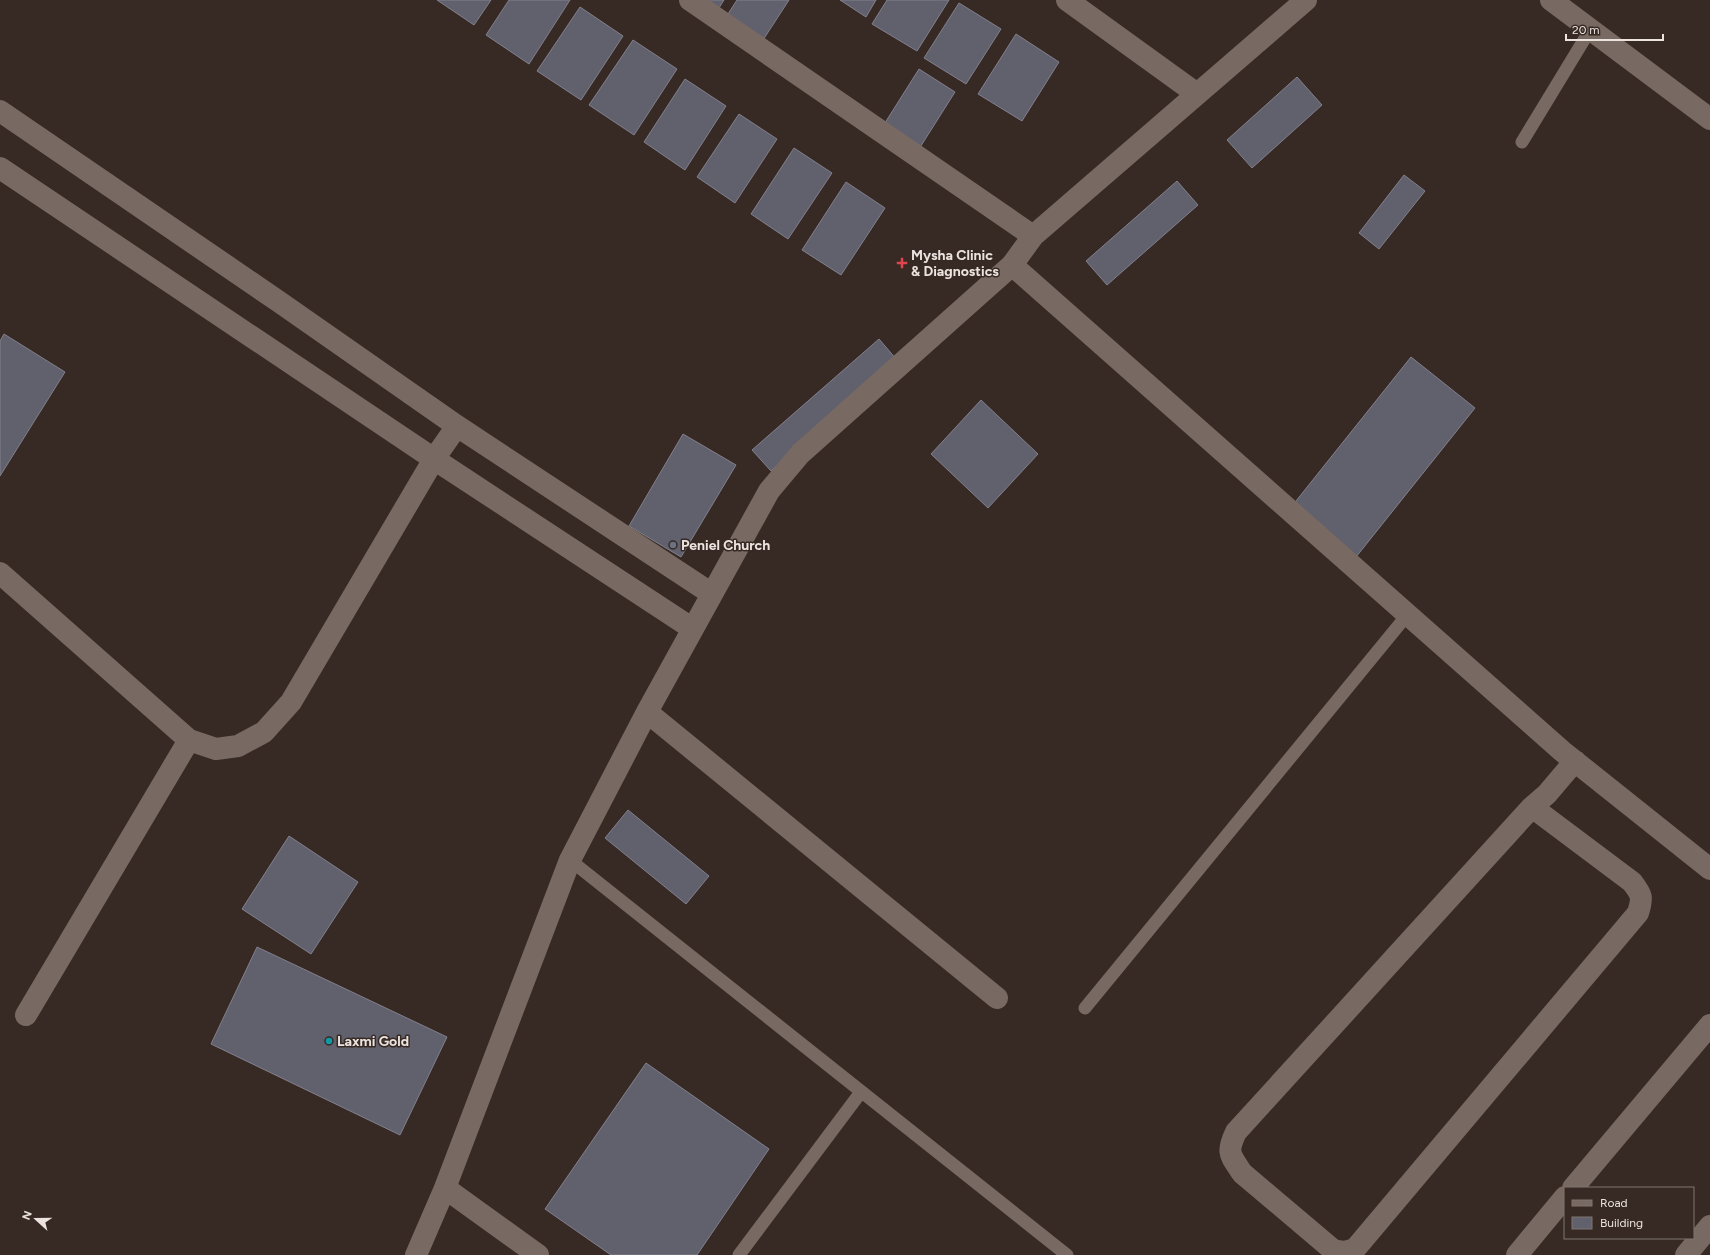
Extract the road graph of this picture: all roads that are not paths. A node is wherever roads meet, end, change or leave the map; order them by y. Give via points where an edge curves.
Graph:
1 (690, 0) edge
2 (1067, 0) edge
3 (1306, 0) edge
4 (1551, 0) edge
5 (1590, 30) junction
6 (1197, 94) junction
7 (0, 111) edge
8 (1710, 118) edge
9 (1522, 142) dead end
10 (0, 168) edge
11 (1033, 236) junction
12 (1012, 266) junction
13 (457, 426) junction
14 (434, 459) junction
15 (0, 573) edge
16 (712, 594) junction
17 (1408, 614) junction
18 (694, 629) junction
19 (647, 712) junction
20 (189, 740) junction
21 (1575, 761) junction
22 (1532, 807) junction
23 (570, 860) junction
24 (1710, 869) edge
25 (997, 998) dead end
26 (1085, 1008) dead end
27 (26, 1015) dead end
28 (1710, 1025) edge
29 (861, 1092) junction
30 (1574, 1187) edge
31 (445, 1188) junction
32 (1564, 1199) edge
33 (1710, 1226) edge
34 (416, 1255) edge
35 (538, 1255) edge
36 (738, 1255) edge
37 (1067, 1255) edge
38 (1517, 1255) edge
39 (1686, 1255) edge

1 - 11 street
2 - 6 street
3 - 6 street
4 - 5 street
5 - 8 street
5 - 9 lane
6 - 11 street
7 - 13 street
10 - 14 street
11 - 12 street
12 - 16 street via 800,454 769,491
12 - 17 street
13 - 14 street
13 - 16 street
14 - 18 street
14 - 20 street via 291,702 280,716 264,732 238,746 216,749
15 - 20 street
16 - 18 street
17 - 21 street
17 - 26 lane
18 - 19 street
19 - 23 street
19 - 25 street
20 - 27 street
21 - 22 street via 1547,794
21 - 24 street
22 - 22 street via 1236,1132 1229,1146 1232,1158 1242,1173 1333,1250 1344,1252 1355,1249 1638,913 1642,901 1641,893 1632,882
23 - 29 lane
23 - 31 street
28 - 30 street
29 - 36 lane
29 - 37 lane
31 - 34 street
31 - 35 street
32 - 38 street
33 - 39 street

